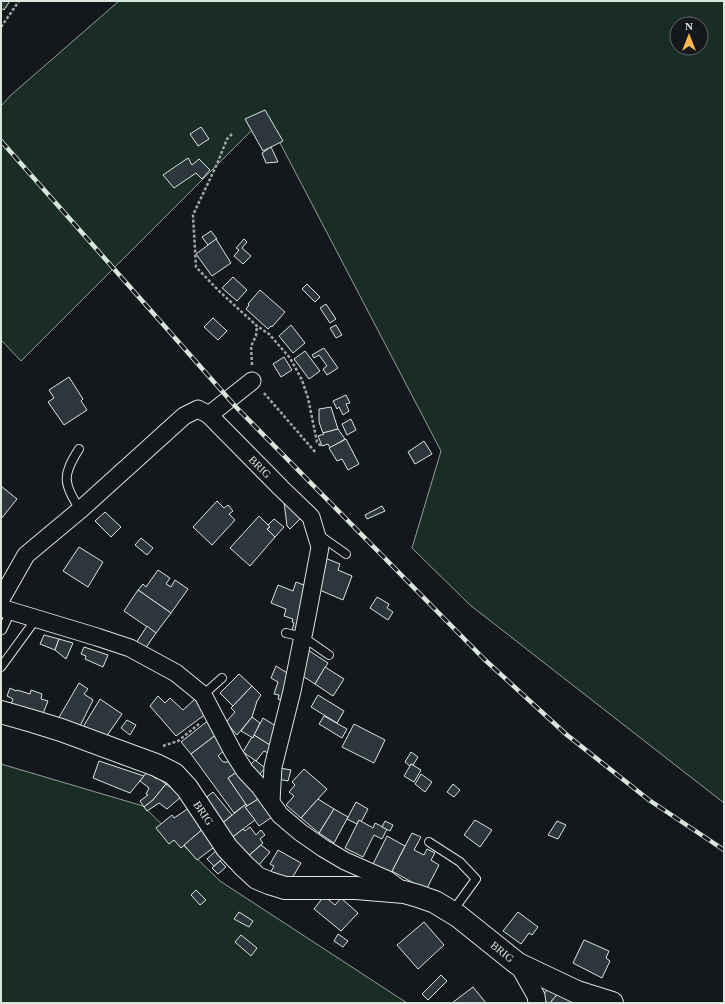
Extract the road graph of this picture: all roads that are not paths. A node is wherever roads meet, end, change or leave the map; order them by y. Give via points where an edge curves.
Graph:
1 (252, 372) road end
2 (209, 415) junction
3 (79, 449) dead end
4 (80, 510) junction
5 (316, 533) junction
6 (346, 554) dead end
7 (4, 606) edge
8 (36, 619) junction
9 (2, 630) dead end
10 (286, 633) dead end
11 (303, 637) junction
12 (329, 655) dead end
13 (1, 667) edge
14 (222, 678) dead end
15 (203, 696) junction
16 (1, 712) edge
17 (271, 801) junction
18 (429, 842) dead end
19 (404, 892) junction
20 (452, 912) junction
21 (518, 964) junction
22 (537, 1003) edge
23 (612, 1003) edge

1 - 2 street
2 - 4 street via 198,409 184,416
2 - 5 street, BRIG via 311,517
3 - 4 lane via 68,472 66,484
4 - 7 street via 26,556
5 - 6 lane
5 - 11 street, BRIG via 320,547
7 - 8 street, BRIG
7 - 9 lane
8 - 13 lane
8 - 15 street, BRIG via 130,648 176,673
10 - 11 lane
11 - 12 lane
11 - 17 street, BRIG via 273,767
14 - 15 lane
15 - 17 street, BRIG via 245,771
16 - 19 street, BRIG via 39,723 174,774 187,788 228,848 257,878 269,884 284,888 356,888
17 - 19 street, BRIG via 280,815 317,844 345,861 388,880
18 - 20 lane via 460,862 476,879
19 - 20 street, BRIG via 433,901
20 - 21 street, BRIG
21 - 22 street, BRIG via 536,996
21 - 23 street, BRIG via 572,994 577,992

